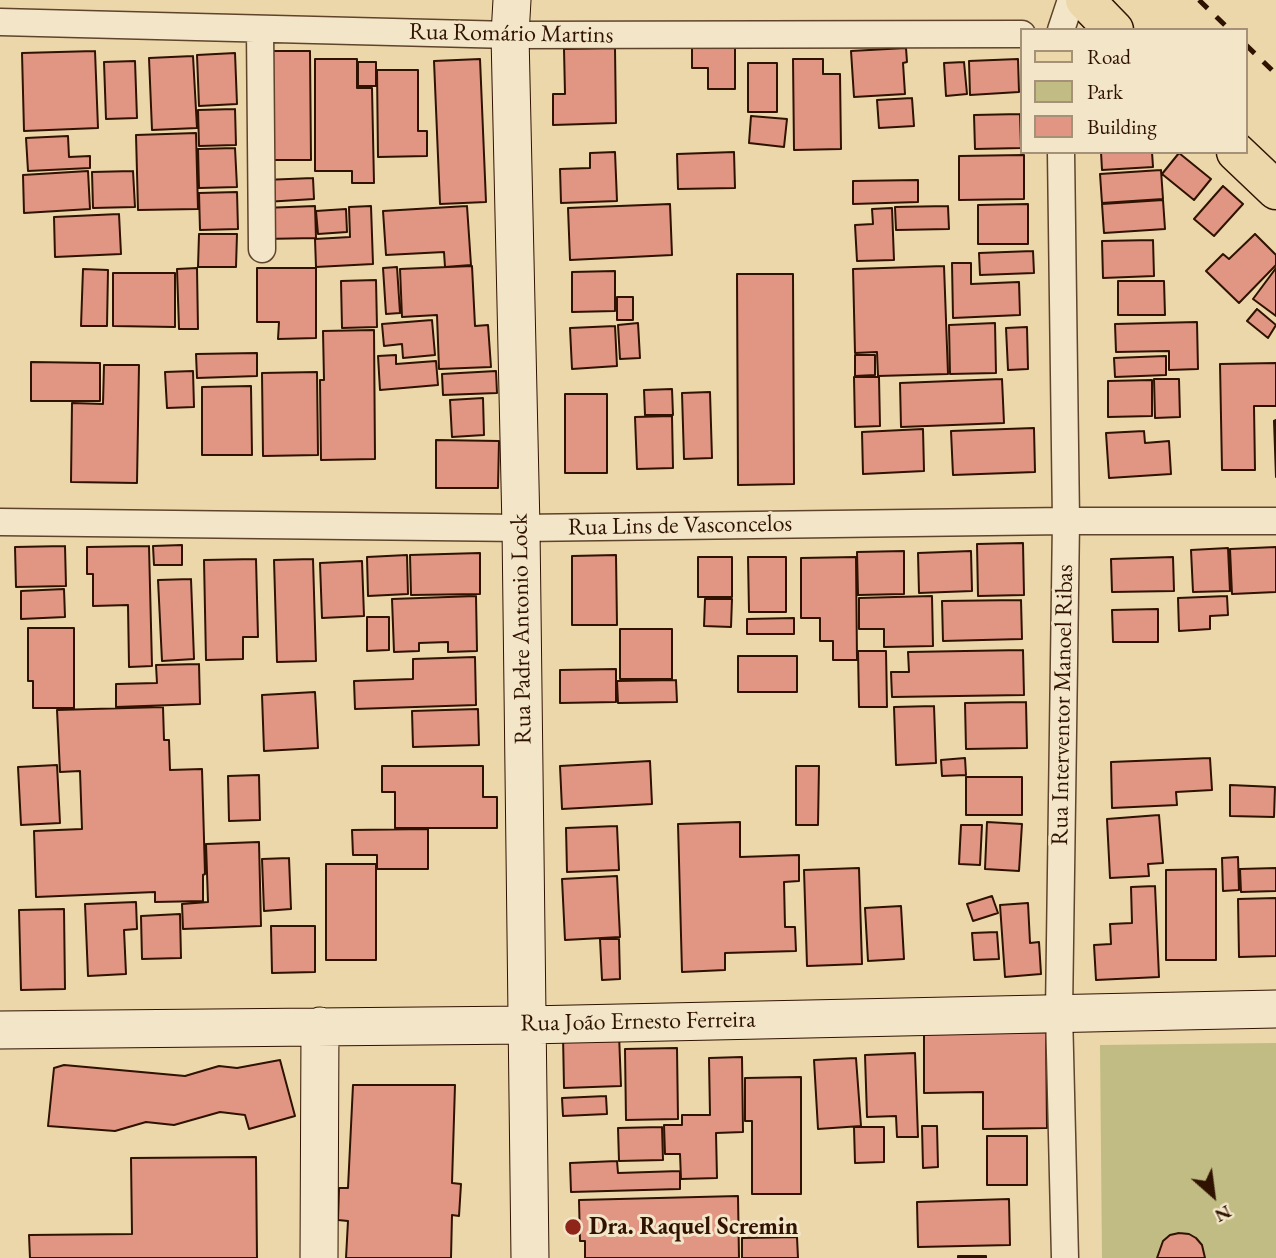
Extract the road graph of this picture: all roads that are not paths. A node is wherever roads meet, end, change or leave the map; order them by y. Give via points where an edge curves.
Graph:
1 (1071, 0) edge
2 (1085, 0) edge
3 (511, 18) edge
4 (0, 22) edge
5 (1061, 28) edge
6 (1112, 28) edge
7 (260, 29) junction
8 (1020, 34) edge
9 (1061, 154) edge
10 (1238, 154) edge
11 (1276, 190) edge
12 (262, 249) dead end
13 (1066, 521) junction
14 (1276, 521) edge
15 (0, 522) edge
16 (521, 528) junction
17 (1276, 1009) edge
18 (1059, 1012) junction
19 (527, 1025) junction
20 (320, 1026) junction
21 (0, 1030) edge
22 (319, 1258) edge
23 (530, 1258) edge
24 (1065, 1258) edge

1 - 5 street
2 - 6 main road
3 - 7 street, Rua Romário Martins
3 - 8 street, Rua Romário Martins
3 - 16 street, Rua Padre Antonio Lock
4 - 7 street, Rua Romário Martins
7 - 12 street
9 - 13 street, Rua Interventor Manoel Ribas
10 - 11 main road
13 - 14 street, Rua Lins de Vasconcelos
13 - 16 street, Rua Lins de Vasconcelos
13 - 18 street, Rua Interventor Manoel Ribas
15 - 16 street, Rua Lins de Vasconcelos
16 - 19 street, Rua Padre Antonio Lock
17 - 18 street, Rua João Ernesto Ferreira
18 - 19 street, Rua João Ernesto Ferreira
18 - 24 street, Rua Interventor Manoel Ribas
19 - 20 street, Rua João Ernesto Ferreira
19 - 23 street, Rua Padre Antonio Lock
20 - 21 street, Rua João Ernesto Ferreira
20 - 22 street

